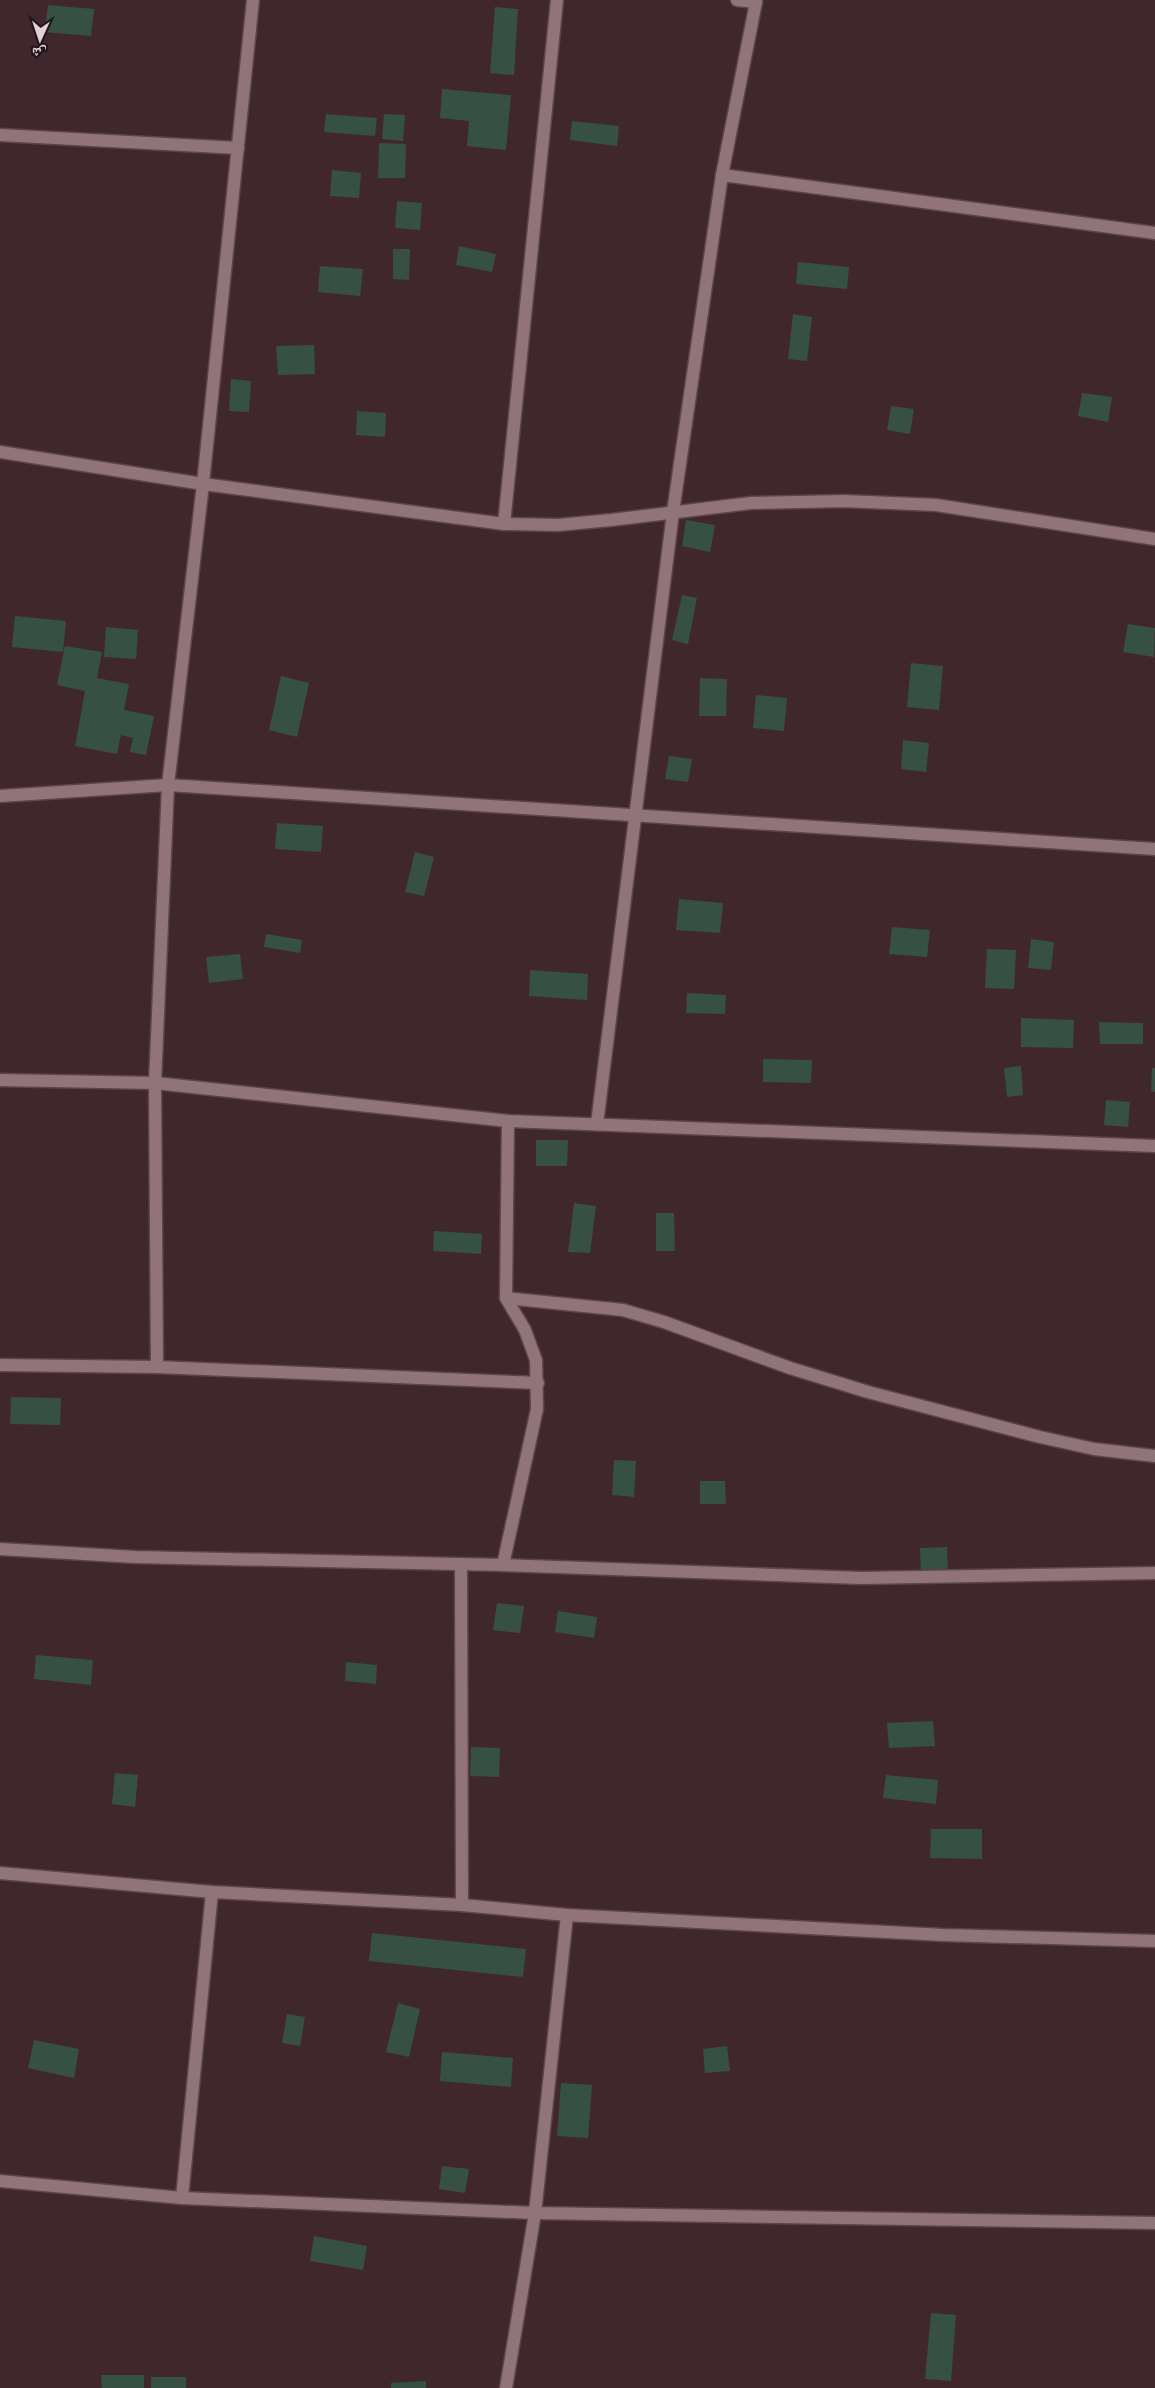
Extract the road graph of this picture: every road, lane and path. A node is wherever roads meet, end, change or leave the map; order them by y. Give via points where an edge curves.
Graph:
1 (253, 0) edge
2 (557, 0) edge
3 (737, 0) edge
4 (756, 1) edge
5 (0, 135) edge
6 (238, 148) junction
7 (722, 175) junction
8 (1155, 233) edge
9 (0, 452) edge
10 (203, 484) junction
11 (673, 512) junction
12 (504, 524) junction
13 (1155, 539) edge
14 (168, 785) junction
15 (0, 796) edge
16 (635, 814) junction
17 (1155, 849) edge
18 (0, 1080) edge
19 (155, 1083) junction
20 (508, 1121) junction
21 (597, 1124) junction
22 (1155, 1146) edge
23 (506, 1298) junction
24 (0, 1365) edge
25 (157, 1367) junction
26 (538, 1383) junction
27 (1155, 1456) edge
28 (0, 1549) edge
29 (461, 1564) junction
30 (503, 1565) junction
31 (1155, 1573) edge
32 (0, 1873) edge
33 (212, 1892) junction
34 (462, 1905) junction
35 (567, 1915) junction
36 (1155, 1941) edge
37 (0, 2181) edge
38 (182, 2198) junction
39 (536, 2213) junction
40 (1155, 2223) edge
41 (506, 2388) edge

1 - 6 street
2 - 12 street
3 - 4 street
4 - 7 street
5 - 6 street
6 - 10 street
7 - 8 street
7 - 11 street
9 - 10 street
10 - 12 street
10 - 14 street
11 - 12 street via 567,524
11 - 13 street via 751,503 844,501 936,505
11 - 16 street
14 - 15 street
14 - 16 street
14 - 19 street
16 - 17 street
16 - 21 street
18 - 19 street
19 - 20 street
19 - 25 street
20 - 21 street
20 - 23 street
21 - 22 street
23 - 26 street via 525,1330 536,1360
23 - 27 street via 623,1310 868,1392 1049,1439 1094,1449
24 - 25 street
25 - 26 street
26 - 30 street via 537,1409
28 - 29 street via 135,1557
29 - 30 street
29 - 34 street
30 - 31 street via 862,1578
32 - 33 street
33 - 34 street
33 - 38 street
34 - 35 street
35 - 36 street via 943,1935
35 - 39 street
37 - 38 street
38 - 39 street
39 - 40 street
39 - 41 street

